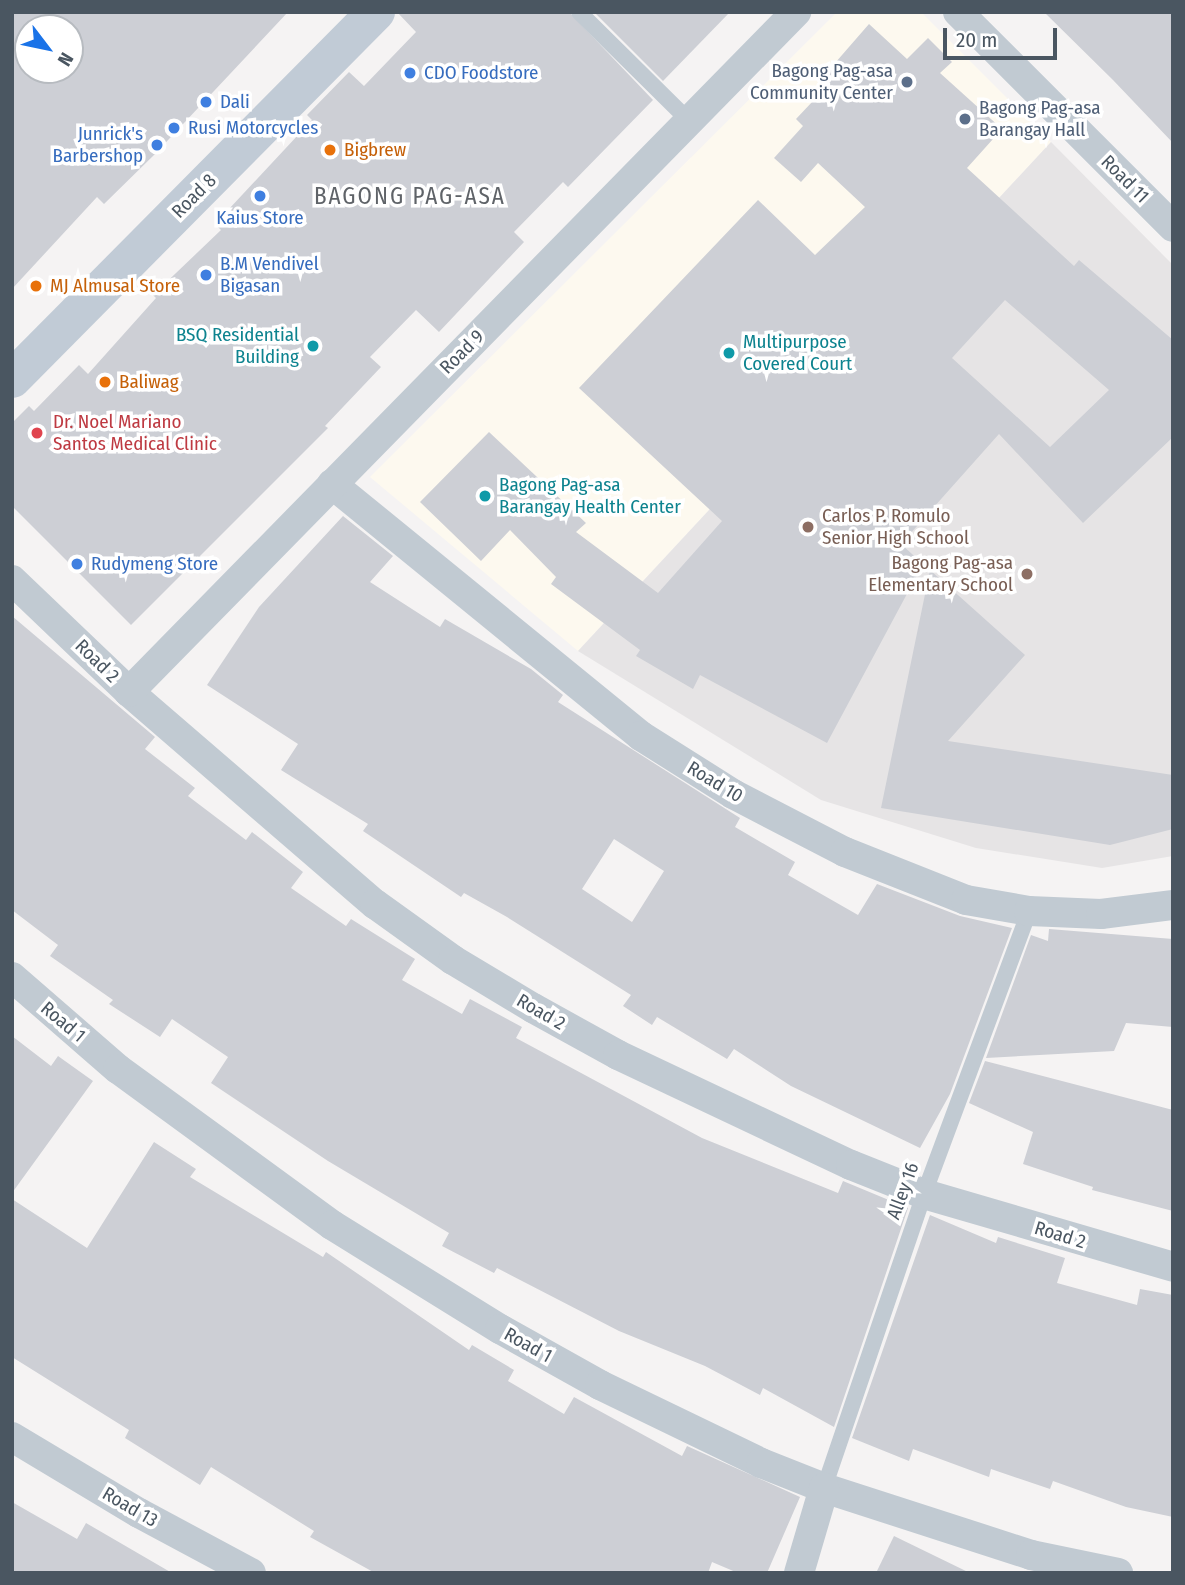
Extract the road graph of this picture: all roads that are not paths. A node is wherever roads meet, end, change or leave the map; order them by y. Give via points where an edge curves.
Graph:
1 (376, 12) edge
2 (579, 12) edge
3 (796, 12) edge
4 (958, 12) edge
5 (689, 121) junction
6 (1173, 227) edge
7 (12, 379) edge
8 (332, 484) junction
9 (12, 580) edge
10 (129, 692) junction
11 (1173, 905) edge
12 (1029, 911) junction
13 (12, 977) edge
14 (924, 1194) junction
15 (1173, 1267) edge
16 (12, 1437) edge
17 (824, 1488) junction
18 (251, 1573) edge
19 (799, 1573) edge
20 (1118, 1573) edge

1 - 7 street, Road 8
2 - 5 lane
3 - 5 street, Road 9
4 - 6 street, Road 11
5 - 8 street, Road 9
8 - 10 street, Road 9
8 - 12 street, Road 10 via 548,664 692,769 889,871 966,900
9 - 10 street, Road 2
10 - 14 street, Road 2 via 354,887 453,960 618,1055 768,1128
11 - 12 street, Road 10 via 1101,914
12 - 14 lane, Alley 16
13 - 17 street, Road 1 via 139,1085 332,1225 600,1385 761,1463
14 - 15 street, Road 2
14 - 17 lane, Alley 16
16 - 18 street, Road 13
17 - 19 street
17 - 20 street, Road 1 via 1031,1555

